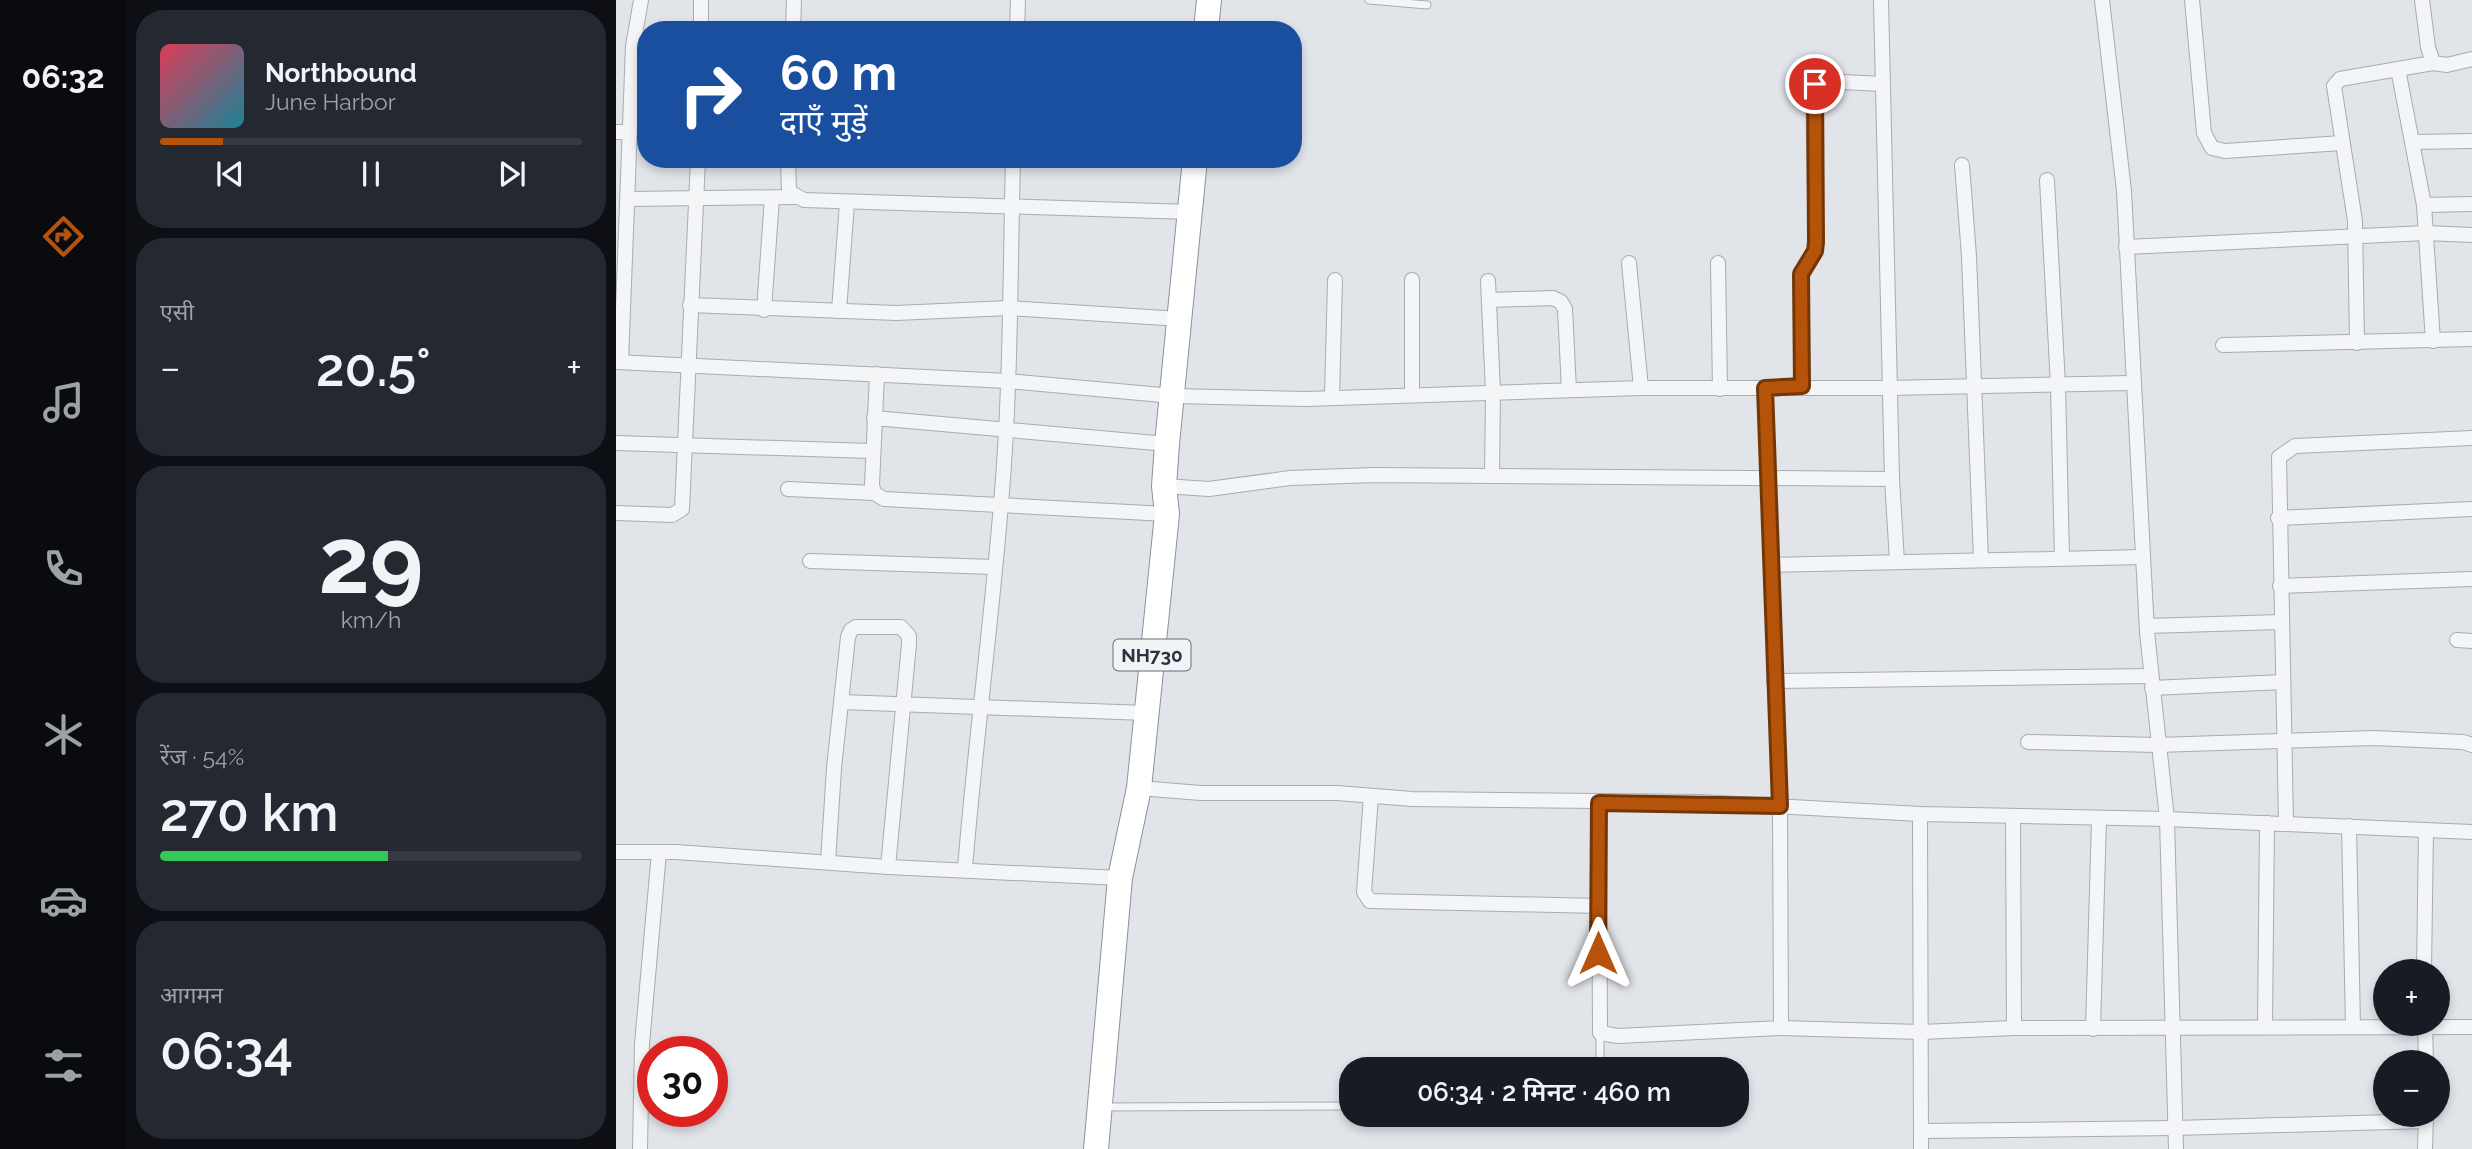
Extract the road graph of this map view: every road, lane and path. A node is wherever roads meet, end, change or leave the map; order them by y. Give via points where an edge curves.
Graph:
1 (641, 0) edge
2 (701, 0) edge
3 (794, 0) edge
4 (1018, 0) edge
5 (1209, 0) edge
6 (1369, 0) edge
7 (1881, 0) edge
8 (2102, 0) edge
9 (2192, 0) edge
10 (2422, 0) edge
11 (1427, 5) dead end
12 (641, 21) edge
13 (701, 21) edge
14 (793, 21) edge
15 (1017, 21) edge
16 (1207, 21) edge
17 (2472, 59) edge
18 (637, 61) edge
19 (2433, 63) junction
20 (2398, 69) junction
21 (1884, 84) junction
22 (623, 132) edge
23 (2472, 141) edge
24 (2414, 142) junction
25 (2342, 143) junction
26 (1962, 166) dead end
27 (698, 168) edge
28 (788, 168) edge
29 (1013, 168) edge
30 (1194, 168) edge
31 (2047, 180) dead end
32 (794, 197) junction
33 (772, 198) junction
34 (697, 199) junction
35 (847, 203) junction
36 (2472, 204) edge
37 (2424, 205) junction
38 (624, 207) edge
39 (1012, 208) junction
40 (1190, 212) junction
41 (2426, 233) junction
42 (2472, 235) edge
43 (2356, 236) junction
44 (2126, 247) junction
45 (1629, 263) dead end
46 (1718, 263) dead end
47 (1335, 280) dead end
48 (1412, 280) dead end
49 (1488, 281) dead end
50 (1489, 300) junction
51 (690, 305) junction
52 (1009, 308) junction
53 (764, 310) junction
54 (839, 311) junction
55 (1180, 319) junction
56 (2472, 340) edge
57 (2433, 341) junction
58 (2357, 343) junction
59 (2223, 345) dead end
60 (619, 362) edge
61 (688, 365) junction
62 (877, 374) junction
63 (1009, 381) junction
64 (2131, 383) junction
65 (2058, 385) junction
66 (1802, 386) junction
67 (1974, 387) junction
68 (1641, 388) junction
69 (1765, 388) junction
70 (1888, 388) junction
71 (1720, 389) junction
72 (1569, 390) junction
73 (1493, 392) junction
74 (1412, 395) junction
75 (1173, 396) junction
76 (1332, 398) junction
77 (874, 418) junction
78 (1006, 428) junction
79 (2472, 438) edge
80 (616, 443) edge
81 (1167, 444) junction
82 (686, 446) junction
83 (871, 451) junction
84 (1492, 476) junction
85 (1892, 479) junction
86 (1768, 480) junction
87 (1164, 486) junction
88 (788, 489) dead end
89 (874, 493) junction
90 (1002, 503) junction
91 (2472, 509) edge
92 (616, 513) edge
93 (1167, 514) junction
94 (2278, 518) junction
95 (2143, 557) junction
96 (2062, 558) junction
97 (1981, 559) junction
98 (810, 561) dead end
99 (1897, 562) junction
100 (1771, 565) junction
101 (995, 566) junction
102 (2472, 579) edge
103 (2280, 586) junction
104 (2281, 622) junction
105 (2147, 626) junction
106 (1774, 681) junction
107 (2152, 682) junction
108 (2283, 682) junction
109 (841, 702) junction
110 (903, 704) junction
111 (978, 707) junction
112 (1146, 713) junction
113 (2284, 741) junction
114 (2028, 742) dead end
115 (2157, 745) junction
116 (2472, 745) edge
117 (1139, 788) junction
118 (1371, 796) junction
119 (1599, 803) junction
120 (1780, 806) junction
121 (1920, 814) junction
122 (2013, 816) junction
123 (2099, 819) junction
124 (2167, 819) junction
125 (2267, 823) junction
126 (2286, 823) junction
127 (2349, 826) junction
128 (2426, 830) junction
129 (2472, 832) edge
130 (616, 852) edge
131 (659, 852) junction
132 (828, 862) junction
133 (888, 867) junction
134 (965, 868) junction
135 (1120, 877) junction
136 (1599, 906) junction
137 (2424, 959) edge
138 (2265, 1027) junction
139 (2353, 1027) junction
140 (2373, 1027) edge
141 (2450, 1027) edge
142 (2472, 1027) edge
143 (1781, 1028) junction
144 (2014, 1028) junction
145 (2093, 1029) junction
146 (2173, 1030) junction
147 (1921, 1032) junction
148 (1600, 1034) junction
149 (1600, 1057) edge
150 (1339, 1106) edge
151 (1100, 1107) junction
152 (2373, 1120) edge
153 (2426, 1127) edge
154 (2175, 1128) junction
155 (1921, 1130) junction
156 (640, 1149) edge
157 (1097, 1149) edge
158 (1921, 1149) edge
159 (2176, 1149) edge
160 (2426, 1149) edge

1 - 12 street
2 - 13 street
3 - 14 street
4 - 15 street
5 - 16 highway
6 - 11 lane
7 - 21 street
8 - 44 street
9 - 25 street via 2204,133 2212,148
10 - 19 street
17 - 19 street
18 - 22 street
19 - 20 street
20 - 24 street
20 - 25 street via 2336,81 2334,97
21 - 66 street via 1822,81 1813,88 1816,242 1801,274
21 - 70 street
22 - 38 street
23 - 24 street
24 - 37 street
25 - 43 street
26 - 67 street
27 - 34 street
28 - 32 street via 787,183
29 - 39 street
30 - 40 highway, NH730
31 - 65 street
32 - 33 street
32 - 35 street
33 - 34 street
33 - 53 street
34 - 38 street
34 - 51 street
35 - 39 street
35 - 54 street
36 - 37 street
37 - 41 street
38 - 60 street
39 - 40 street
39 - 52 street
40 - 55 highway, NH730
41 - 42 street
41 - 43 street
41 - 57 street
43 - 44 street
43 - 58 street
44 - 64 street
45 - 68 street
46 - 71 street
47 - 76 street
48 - 74 street
49 - 50 street
50 - 72 street via 1553,298 1561,302
50 - 73 street
51 - 53 street
51 - 61 street
52 - 54 street
52 - 55 street
52 - 63 street
53 - 54 street
55 - 75 highway, NH730
56 - 57 street
57 - 58 street
58 - 59 street
60 - 61 street
61 - 62 street
61 - 82 street
62 - 63 street
62 - 77 street
63 - 75 street
63 - 78 street
64 - 65 street
64 - 95 street
65 - 67 street
65 - 96 street
66 - 69 street
66 - 70 street
67 - 70 street
67 - 97 street
68 - 71 street
68 - 72 street
69 - 71 street
69 - 86 street
70 - 85 street
72 - 73 street
73 - 74 street
73 - 84 street
74 - 76 street
75 - 76 street
75 - 81 highway, NH730
77 - 78 street
77 - 83 street
78 - 81 street
78 - 90 street
79 - 94 street via 2294,446 2279,457
80 - 82 street
81 - 87 highway, NH730
82 - 83 street
82 - 92 street via 680,511 672,515
83 - 89 street
84 - 86 street
84 - 87 street via 1374,475 1290,478 1209,489
85 - 86 street
85 - 99 street
86 - 100 street
87 - 93 highway, NH730
88 - 89 street
89 - 90 street via 884,499
90 - 93 street
90 - 101 street
91 - 94 street
93 - 112 highway, NH730
94 - 103 street
95 - 96 street
95 - 105 street
96 - 97 street
97 - 99 street
98 - 101 street
99 - 100 street
100 - 106 street
101 - 111 street
102 - 103 street
103 - 104 street
104 - 105 street
104 - 108 street
105 - 107 street
106 - 107 street
106 - 120 street
107 - 108 street
107 - 115 street
108 - 113 street
109 - 110 street
109 - 110 street via 851,630 901,627 909,636
109 - 132 street
110 - 111 street
110 - 133 street
111 - 112 street
111 - 134 street
112 - 117 highway, NH730
113 - 115 street
113 - 116 street via 2374,738
113 - 126 street
114 - 115 street
115 - 124 street
117 - 118 street
117 - 135 highway, NH730
118 - 119 street
118 - 136 street via 1364,892 1370,901
119 - 120 street
119 - 136 street
120 - 121 street
120 - 143 street
121 - 122 street
121 - 147 street
122 - 123 street
122 - 144 street
123 - 124 street
123 - 145 street
124 - 125 street
124 - 146 street
125 - 126 street
125 - 138 street
126 - 127 street
127 - 128 street
127 - 139 street
128 - 129 street
128 - 137 street
130 - 131 street
131 - 132 street
131 - 156 street via 642,1044
132 - 133 street
133 - 134 street
134 - 135 street
135 - 151 highway, NH730
136 - 148 street
138 - 139 street
138 - 146 street
139 - 140 street
141 - 142 street
143 - 147 street
143 - 148 street
144 - 145 street
144 - 147 street
145 - 146 street
146 - 154 street
147 - 155 street
148 - 149 lane
150 - 151 lane
151 - 157 highway, NH730
152 - 154 street
153 - 160 street
154 - 155 street
154 - 159 street
155 - 158 street

